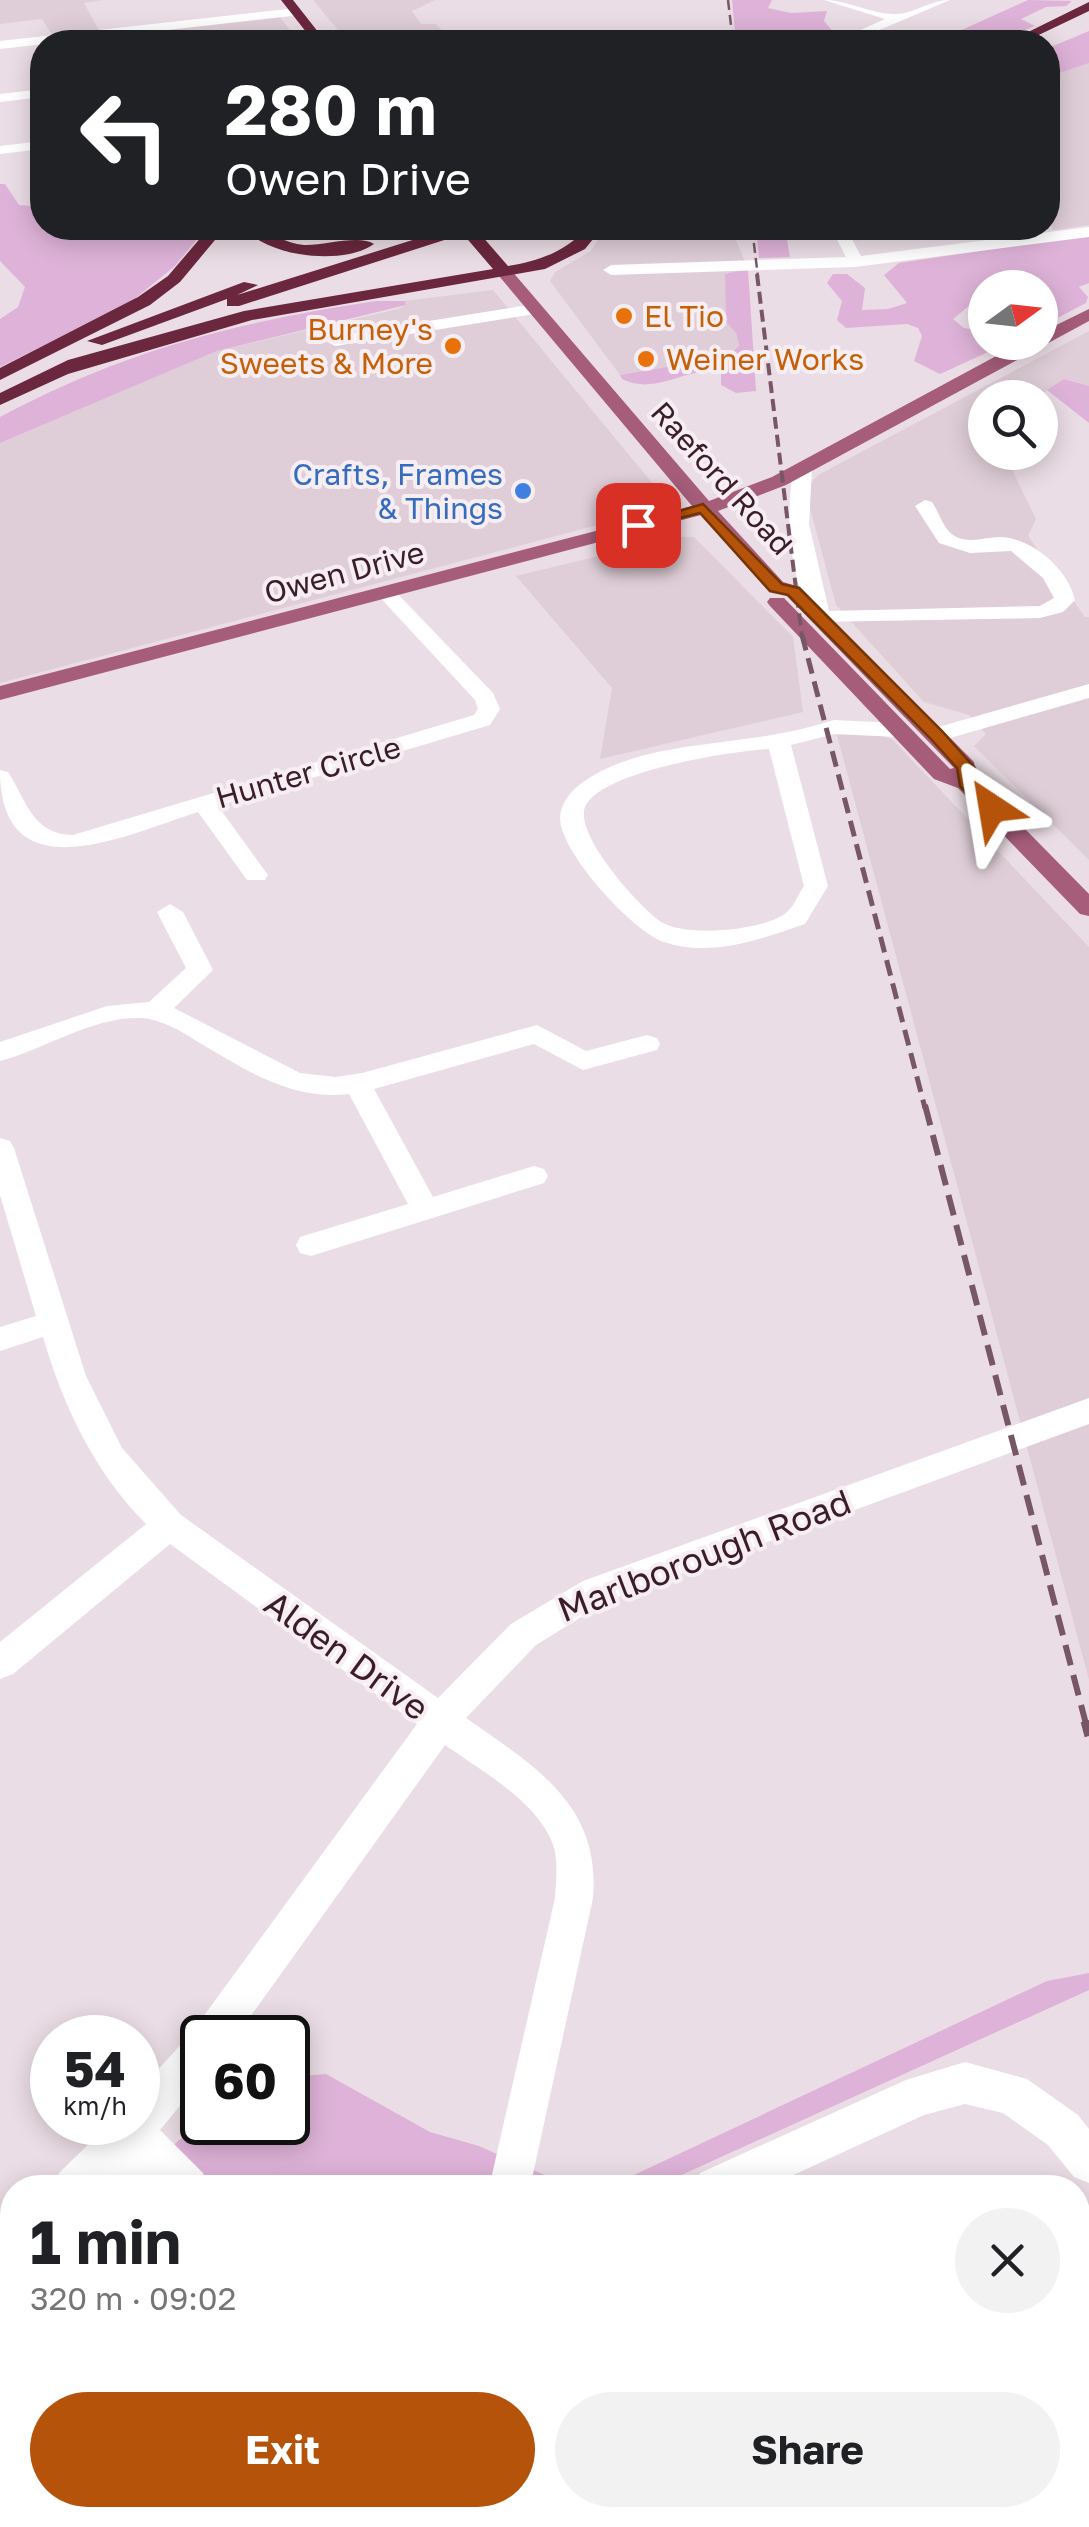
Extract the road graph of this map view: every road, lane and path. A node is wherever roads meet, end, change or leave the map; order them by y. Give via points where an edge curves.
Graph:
1 (287, 0) edge
2 (830, 0) edge
3 (944, 0) edge
4 (1089, 6) edge
5 (296, 12) junction
6 (898, 19) junction
7 (141, 30) edge
8 (310, 30) edge
9 (871, 30) edge
10 (1040, 30) edge
11 (1070, 33) dead end
12 (1060, 38) edge
13 (30, 42) edge
14 (0, 45) edge
15 (30, 94) edge
16 (0, 98) edge
17 (30, 146) edge
18 (0, 150) edge
19 (1089, 232) edge
20 (1060, 236) edge
21 (206, 240) edge
22 (268, 240) edge
23 (400, 240) edge
24 (409, 240) edge
25 (410, 240) edge
26 (476, 240) edge
27 (584, 240) edge
28 (847, 240) edge
29 (1027, 240) edge
30 (855, 262) junction
31 (611, 270) dead end
32 (504, 274) junction
33 (535, 309) junction
34 (1089, 314) edge
35 (1058, 331) edge
36 (335, 341) dead end
37 (1004, 360) edge
38 (55, 372) junction
39 (0, 375) edge
40 (0, 384) edge
41 (0, 400) edge
42 (803, 468) junction
43 (924, 506) dead end
44 (703, 508) junction
45 (776, 587) junction
46 (385, 592) junction
47 (821, 618) junction
48 (1089, 691) edge
49 (0, 694) edge
50 (867, 699) junction
51 (834, 727) junction
52 (898, 730) junction
53 (936, 734) junction
54 (778, 741) junction
55 (0, 778) edge
56 (966, 782) junction
57 (203, 802) junction
58 (256, 875) dead end
59 (1089, 908) edge
60 (170, 912) dead end
61 (155, 1011) junction
62 (647, 1044) dead end
63 (0, 1052) edge
64 (357, 1083) junction
65 (0, 1148) edge
66 (534, 1176) dead end
67 (425, 1209) junction
68 (311, 1245) dead end
69 (53, 1322) junction
70 (0, 1338) edge
71 (1089, 1411) edge
72 (170, 1525) junction
73 (0, 1663) edge
74 (441, 1723) junction
75 (227, 2015) edge
76 (180, 2073) edge
77 (160, 2097) edge
78 (118, 2145) edge
79 (121, 2145) edge
80 (123, 2145) edge
81 (1089, 2162) edge
82 (87, 2175) edge
83 (135, 2175) edge
84 (168, 2175) edge
85 (513, 2175) edge
86 (743, 2175) edge

1 - 5 highway
2 - 6 street
3 - 6 street
4 - 10 highway
5 - 7 street
5 - 8 highway
6 - 9 street
11 - 12 highway
13 - 14 street
15 - 16 street
17 - 18 street
19 - 20 street
21 - 39 highway via 144,301
22 - 23 highway via 317,250
24 - 40 highway via 142,322
25 - 38 highway via 202,312
26 - 32 highway, Raeford Road
27 - 32 highway via 558,259
28 - 30 street
29 - 30 street
30 - 31 street
32 - 33 main road, Raeford Road
32 - 38 highway via 250,315
33 - 36 street
33 - 44 main road, Raeford Road
34 - 35 main road, Owen Drive
37 - 42 main road, Owen Drive
38 - 41 highway
42 - 44 main road, Owen Drive
42 - 47 street via 797,490
43 - 47 street via 954,542 1024,547 1064,590 1065,600 1040,612
44 - 45 main road, Raeford Road
44 - 46 main road, Owen Drive
45 - 47 main road, Raeford Road via 793,592
45 - 50 main road, Raeford Road via 771,596
46 - 49 main road, Owen Drive
46 - 57 street, Hunter Circle via 485,698 487,715
47 - 53 main road, Raeford Road
48 - 53 street
50 - 51 street
50 - 52 main road, Raeford Road
51 - 52 street
51 - 54 street
52 - 56 main road, Raeford Road via 942,774
53 - 56 main road, Raeford Road via 966,768
54 - 54 street via 627,770 584,791 573,806 574,834 655,930 696,941 722,939 796,918 804,909 816,886
55 - 57 street, Hunter Circle via 34,836 51,842 74,842
56 - 59 main road, Raeford Road
57 - 58 street
60 - 61 street via 200,970
61 - 63 street via 121,1012
61 - 64 street via 288,1080 324,1087
62 - 64 street via 583,1060 537,1034
64 - 67 street
65 - 69 street, Alden Drive
66 - 67 street
67 - 68 street
69 - 70 street
69 - 72 street, Alden Drive via 94,1429 131,1484
71 - 74 street, Marlborough Road via 566,1604 514,1639
72 - 73 street
72 - 74 street, Alden Drive
74 - 75 street, Marlborough Road
74 - 85 street, Alden Drive via 548,1802 567,1830 576,1863
76 - 77 street
78 - 82 street
79 - 83 street
80 - 84 street
81 - 86 street via 1063,2130 1012,2094 965,2083 920,2094

